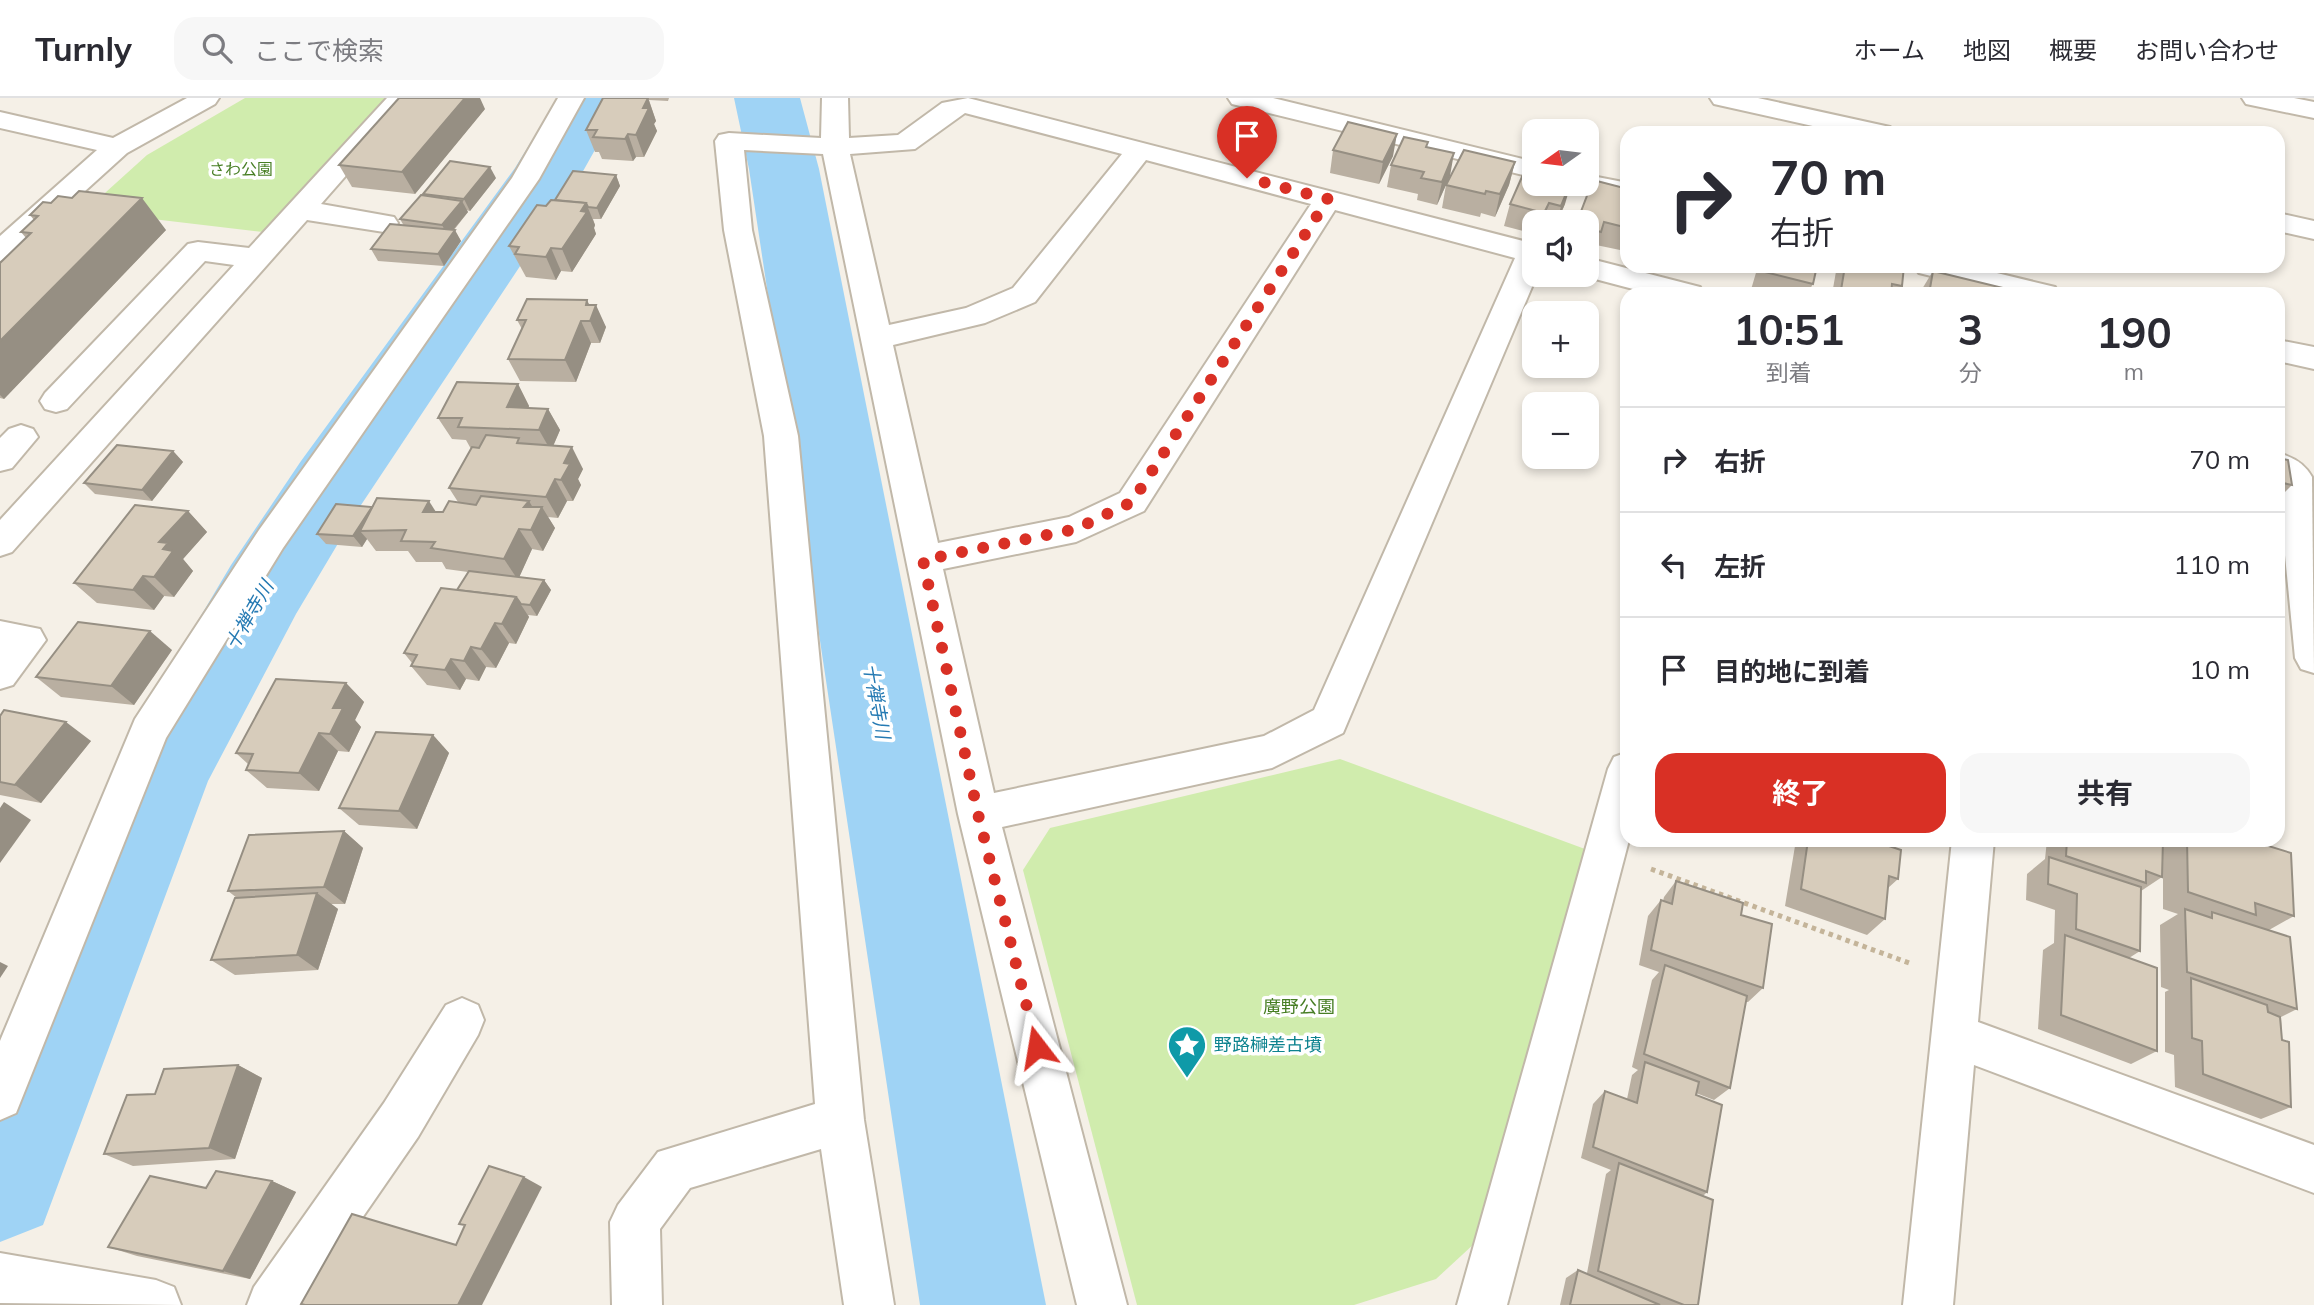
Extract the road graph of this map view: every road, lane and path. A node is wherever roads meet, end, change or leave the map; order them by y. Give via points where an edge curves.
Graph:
1 (206, 98) edge
2 (401, 98) edge
3 (571, 98) edge
4 (835, 98) edge
5 (1241, 98) edge
6 (1352, 98) edge
7 (1723, 98) edge
8 (2255, 98) edge
9 (2314, 110) edge
10 (0, 120) edge
11 (1337, 121) junction
12 (1849, 126) edge
13 (117, 147) junction
14 (835, 147) junction
15 (1139, 150) junction
16 (1522, 167) edge
17 (1600, 186) edge
18 (1620, 190) edge
19 (1328, 199) junction
20 (300, 210) junction
21 (384, 223) dead end
22 (2285, 224) edge
23 (2314, 230) edge
24 (4, 244) edge
25 (1522, 250) edge
26 (256, 258) junction
27 (1599, 270) edge
28 (1989, 273) edge
29 (2015, 276) edge
30 (1522, 278) edge
31 (1663, 287) edge
32 (2033, 287) edge
33 (875, 339) junction
34 (2285, 352) edge
35 (2314, 358) edge
36 (56, 401) dead end
37 (2285, 470) edge
38 (0, 543) edge
39 (923, 560) junction
40 (0, 636) edge
41 (2314, 658) edge
42 (0, 674) edge
43 (1620, 798) edge
44 (978, 814) junction
45 (1972, 847) edge
46 (1605, 852) junction
47 (1959, 981) junction
48 (462, 1020) dead end
49 (1954, 1035) junction
50 (0, 1097) edge
51 (840, 1120) junction
52 (2314, 1169) edge
53 (0, 1278) edge
54 (156, 1305) edge
55 (272, 1305) edge
56 (638, 1305) edge
57 (869, 1305) edge
58 (1102, 1305) edge
59 (1482, 1305) edge
60 (1928, 1305) edge

1 - 13 street
2 - 20 street
3 - 50 street via 525,179 271,539 149,731
4 - 14 street
5 - 11 street
6 - 11 street
7 - 12 street
8 - 9 street
10 - 13 street
11 - 16 street
13 - 24 street
14 - 15 street via 905,144 951,108 963,105
14 - 33 street
14 - 51 street via 729,141 738,230 781,436
15 - 19 street
15 - 33 street via 1024,295 974,316
17 - 18 street
19 - 25 street
19 - 39 street via 1132,502 1076,529
20 - 21 street
20 - 26 street
22 - 23 street
26 - 36 street via 198,251
26 - 38 street
27 - 31 street
28 - 29 street
29 - 32 street
30 - 44 street via 1329,721 1272,751
33 - 39 street
34 - 35 street
37 - 41 street via 2295,477
39 - 44 street
40 - 42 street via 27,640
43 - 46 street
44 - 58 street
45 - 47 street
46 - 47 path
46 - 59 street
47 - 49 street
48 - 55 street via 401,1120
49 - 52 street
49 - 60 street
51 - 56 street via 675,1168 635,1222
51 - 57 street
53 - 54 street

